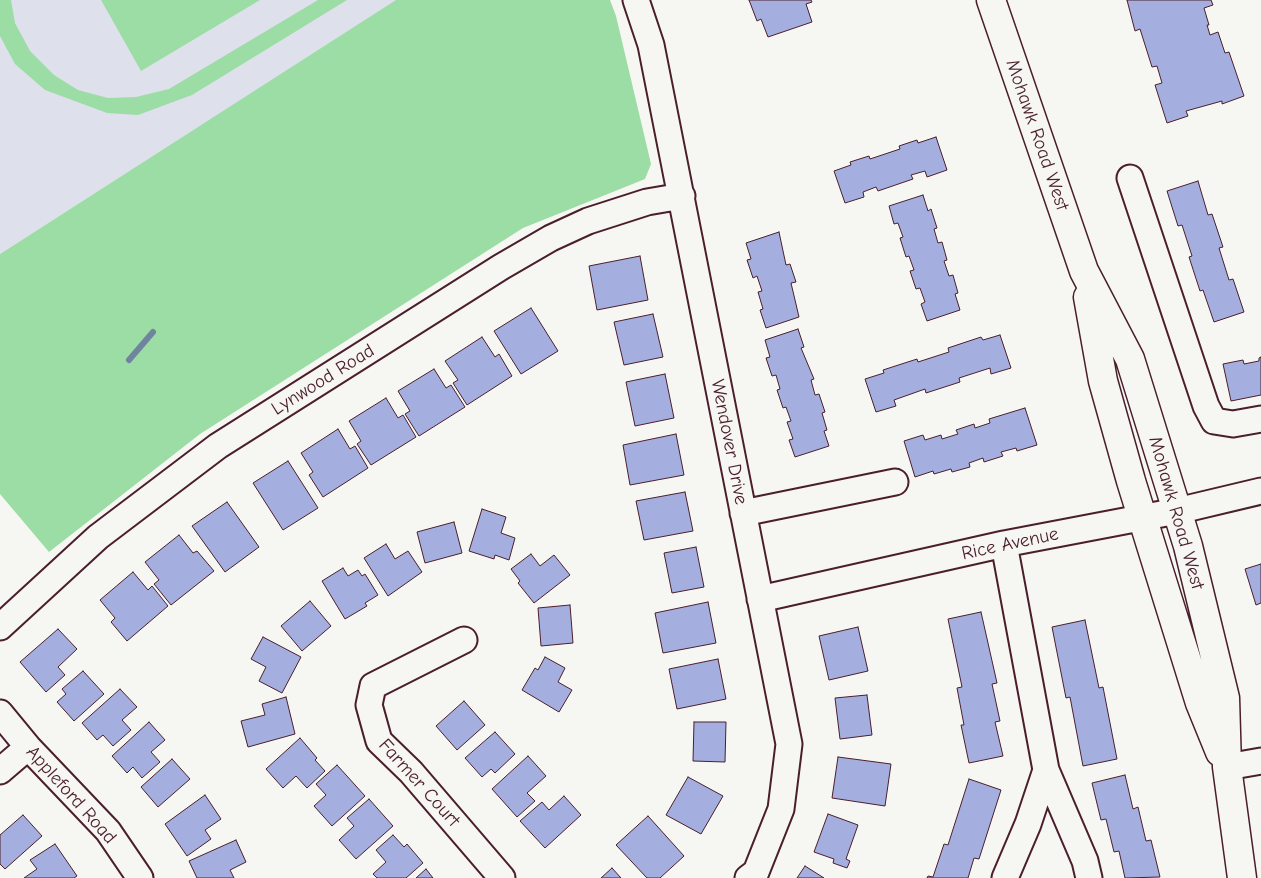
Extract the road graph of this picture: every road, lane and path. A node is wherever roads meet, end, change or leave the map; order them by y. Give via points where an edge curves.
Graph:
1 (636, 0) edge
2 (991, 0) edge
3 (1130, 178) dead end
4 (682, 196) junction
5 (1084, 271) junction
6 (1261, 419) edge
7 (895, 482) dead end
8 (1261, 491) edge
9 (1177, 511) junction
10 (743, 513) junction
11 (1143, 518) junction
12 (1004, 544) junction
13 (760, 599) junction
14 (0, 626) edge
15 (464, 640) dead end
16 (0, 713) edge
17 (28, 747) junction
18 (1261, 761) edge
19 (1227, 767) junction
20 (1046, 770) junction
21 (0, 771) edge
22 (140, 878) edge
23 (502, 878) edge
24 (748, 878) edge
25 (1005, 878) edge
26 (1088, 878) edge
27 (1242, 878) edge

1 - 4 street, Wendover Drive via 651,44
2 - 5 main road, Mohawk Road West
3 - 6 street via 1206,406 1214,421 1234,424
4 - 10 street, Wendover Drive
4 - 14 street, Lynwood Road via 647,202 588,221 552,238 218,446 98,537
5 - 9 main road, Mohawk Road West via 1130,359
5 - 11 main road, Mohawk Road West via 1103,380
7 - 10 street
8 - 9 street, Rice Avenue
9 - 11 street, Rice Avenue
9 - 19 main road, Mohawk Road West via 1225,698
10 - 13 street, Wendover Drive
11 - 12 street, Rice Avenue
11 - 19 main road, Mohawk Road West via 1200,703
12 - 13 street, Rice Avenue
12 - 20 street
13 - 24 street, Wendover Drive via 790,744 781,809 756,872
15 - 23 street, Farmer Court via 373,686 368,705 379,741 411,772
16 - 17 street, Appleford Road
17 - 21 street
17 - 22 street, Appleford Road via 108,831
18 - 19 street
19 - 27 main road, Mohawk Road West
20 - 25 street
20 - 26 street via 1085,861

